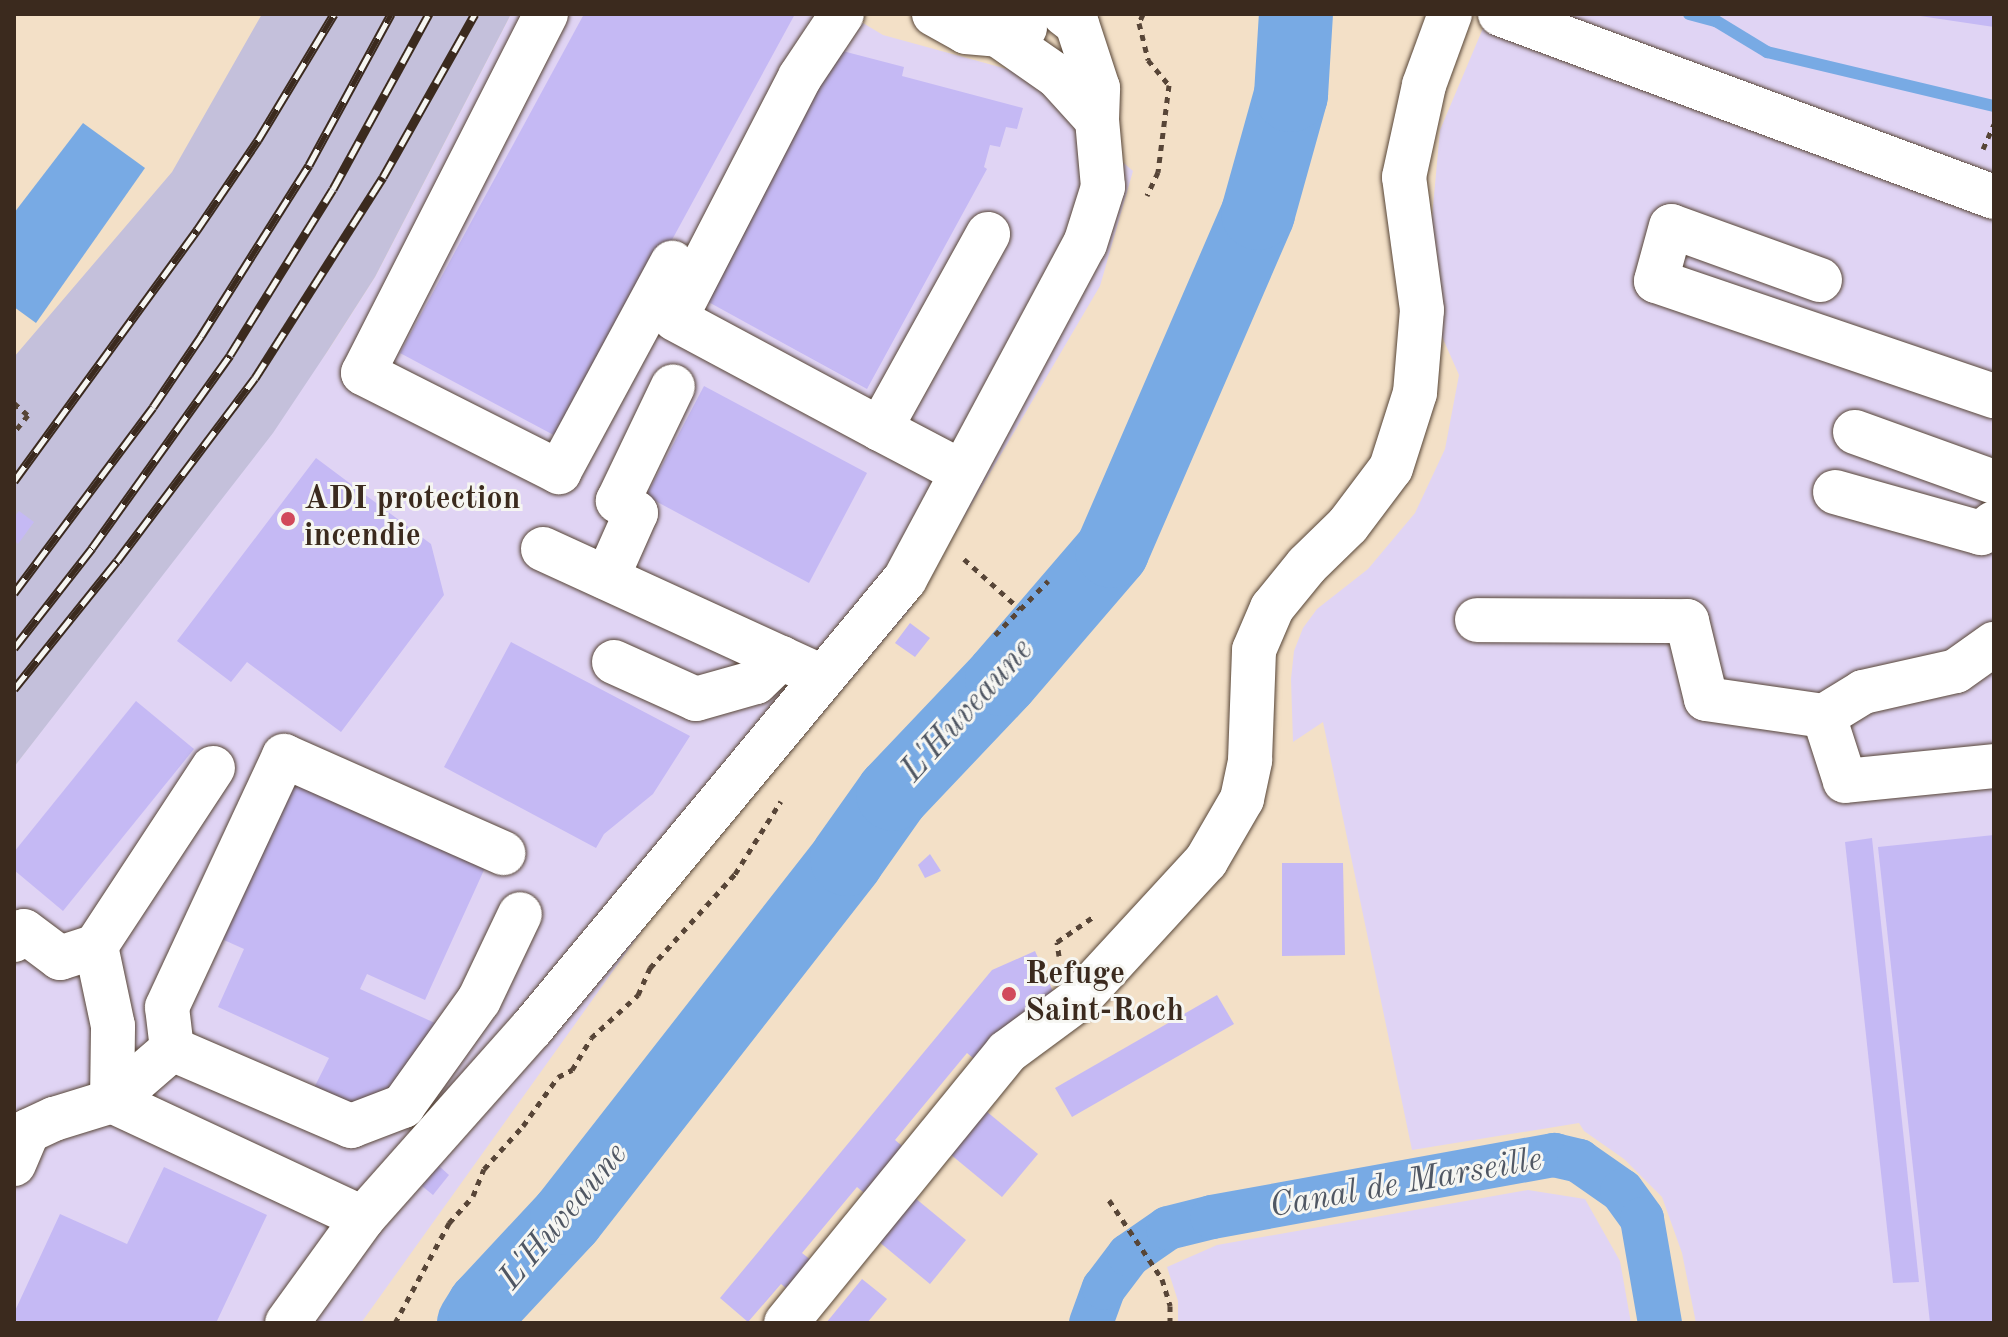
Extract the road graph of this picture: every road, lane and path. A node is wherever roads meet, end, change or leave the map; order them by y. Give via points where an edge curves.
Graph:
1 (546, 14) edge
2 (842, 14) edge
3 (934, 14) edge
4 (1048, 14) edge
5 (1064, 14) edge
6 (1450, 14) edge
7 (1500, 14) edge
8 (998, 35) junction
9 (1097, 120) junction
10 (1979, 183) edge
11 (988, 234) dead end
12 (672, 263) dead end
13 (1820, 280) dead end
14 (673, 386) dead end
15 (1994, 396) edge
16 (14, 403) edge
17 (880, 429) junction
18 (14, 432) edge
19 (1855, 432) dead end
20 (962, 472) junction
21 (1994, 482) edge
22 (1835, 492) dead end
23 (1994, 523) edge
24 (543, 549) dead end
25 (957, 553) dead end
26 (607, 578) junction
27 (1048, 581) dead end
28 (1020, 609) junction
29 (1477, 620) dead end
30 (995, 635) dead end
31 (1994, 644) edge
32 (781, 658) junction
33 (614, 662) dead end
34 (823, 677) junction
35 (1824, 716) junction
36 (1994, 766) edge
37 (213, 768) dead end
38 (503, 853) dead end
39 (520, 914) dead end
40 (14, 940) edge
41 (96, 946) junction
42 (172, 1049) junction
43 (112, 1101) junction
44 (14, 1164) edge
45 (1109, 1200) dead end
46 (363, 1218) junction
47 (287, 1323) edge
48 (786, 1323) edge
49 (1170, 1323) edge

1 - 12 street via 363,373 559,472
2 - 17 street via 800,77 675,319
3 - 8 street via 966,32
4 - 8 street via 1019,31
5 - 9 street via 1077,24 1090,60 1098,88
6 - 48 street via 1424,85 1404,177 1422,310 1415,393 1391,468 1348,525 1272,608 1254,650 1250,760 1242,799 1206,861 1079,999 1007,1052
7 - 10 street
8 - 9 street via 1057,76
9 - 20 street via 1103,187 1085,244
11 - 17 street
13 - 15 street via 1671,226 1656,281
14 - 26 street via 618,501 636,513
16 - 18 path via 28,415
17 - 20 street
19 - 21 street
20 - 34 street via 905,579
22 - 23 street via 1981,533
24 - 26 street
25 - 28 path
26 - 32 street
27 - 28 path
28 - 30 path
29 - 35 street via 1687,621 1706,699
31 - 35 street via 1956,671 1863,692
32 - 33 street via 756,682 696,699
32 - 34 street
34 - 46 street via 531,1029
35 - 36 street via 1845,781
37 - 41 street
38 - 42 street via 284,756 167,1007
39 - 42 street via 479,1000 403,1106 351,1126
40 - 41 street via 24,931 60,958
41 - 43 street via 113,1026
42 - 43 street
43 - 44 street via 28,1131
43 - 46 street
45 - 49 path via 1162,1279
46 - 47 street

